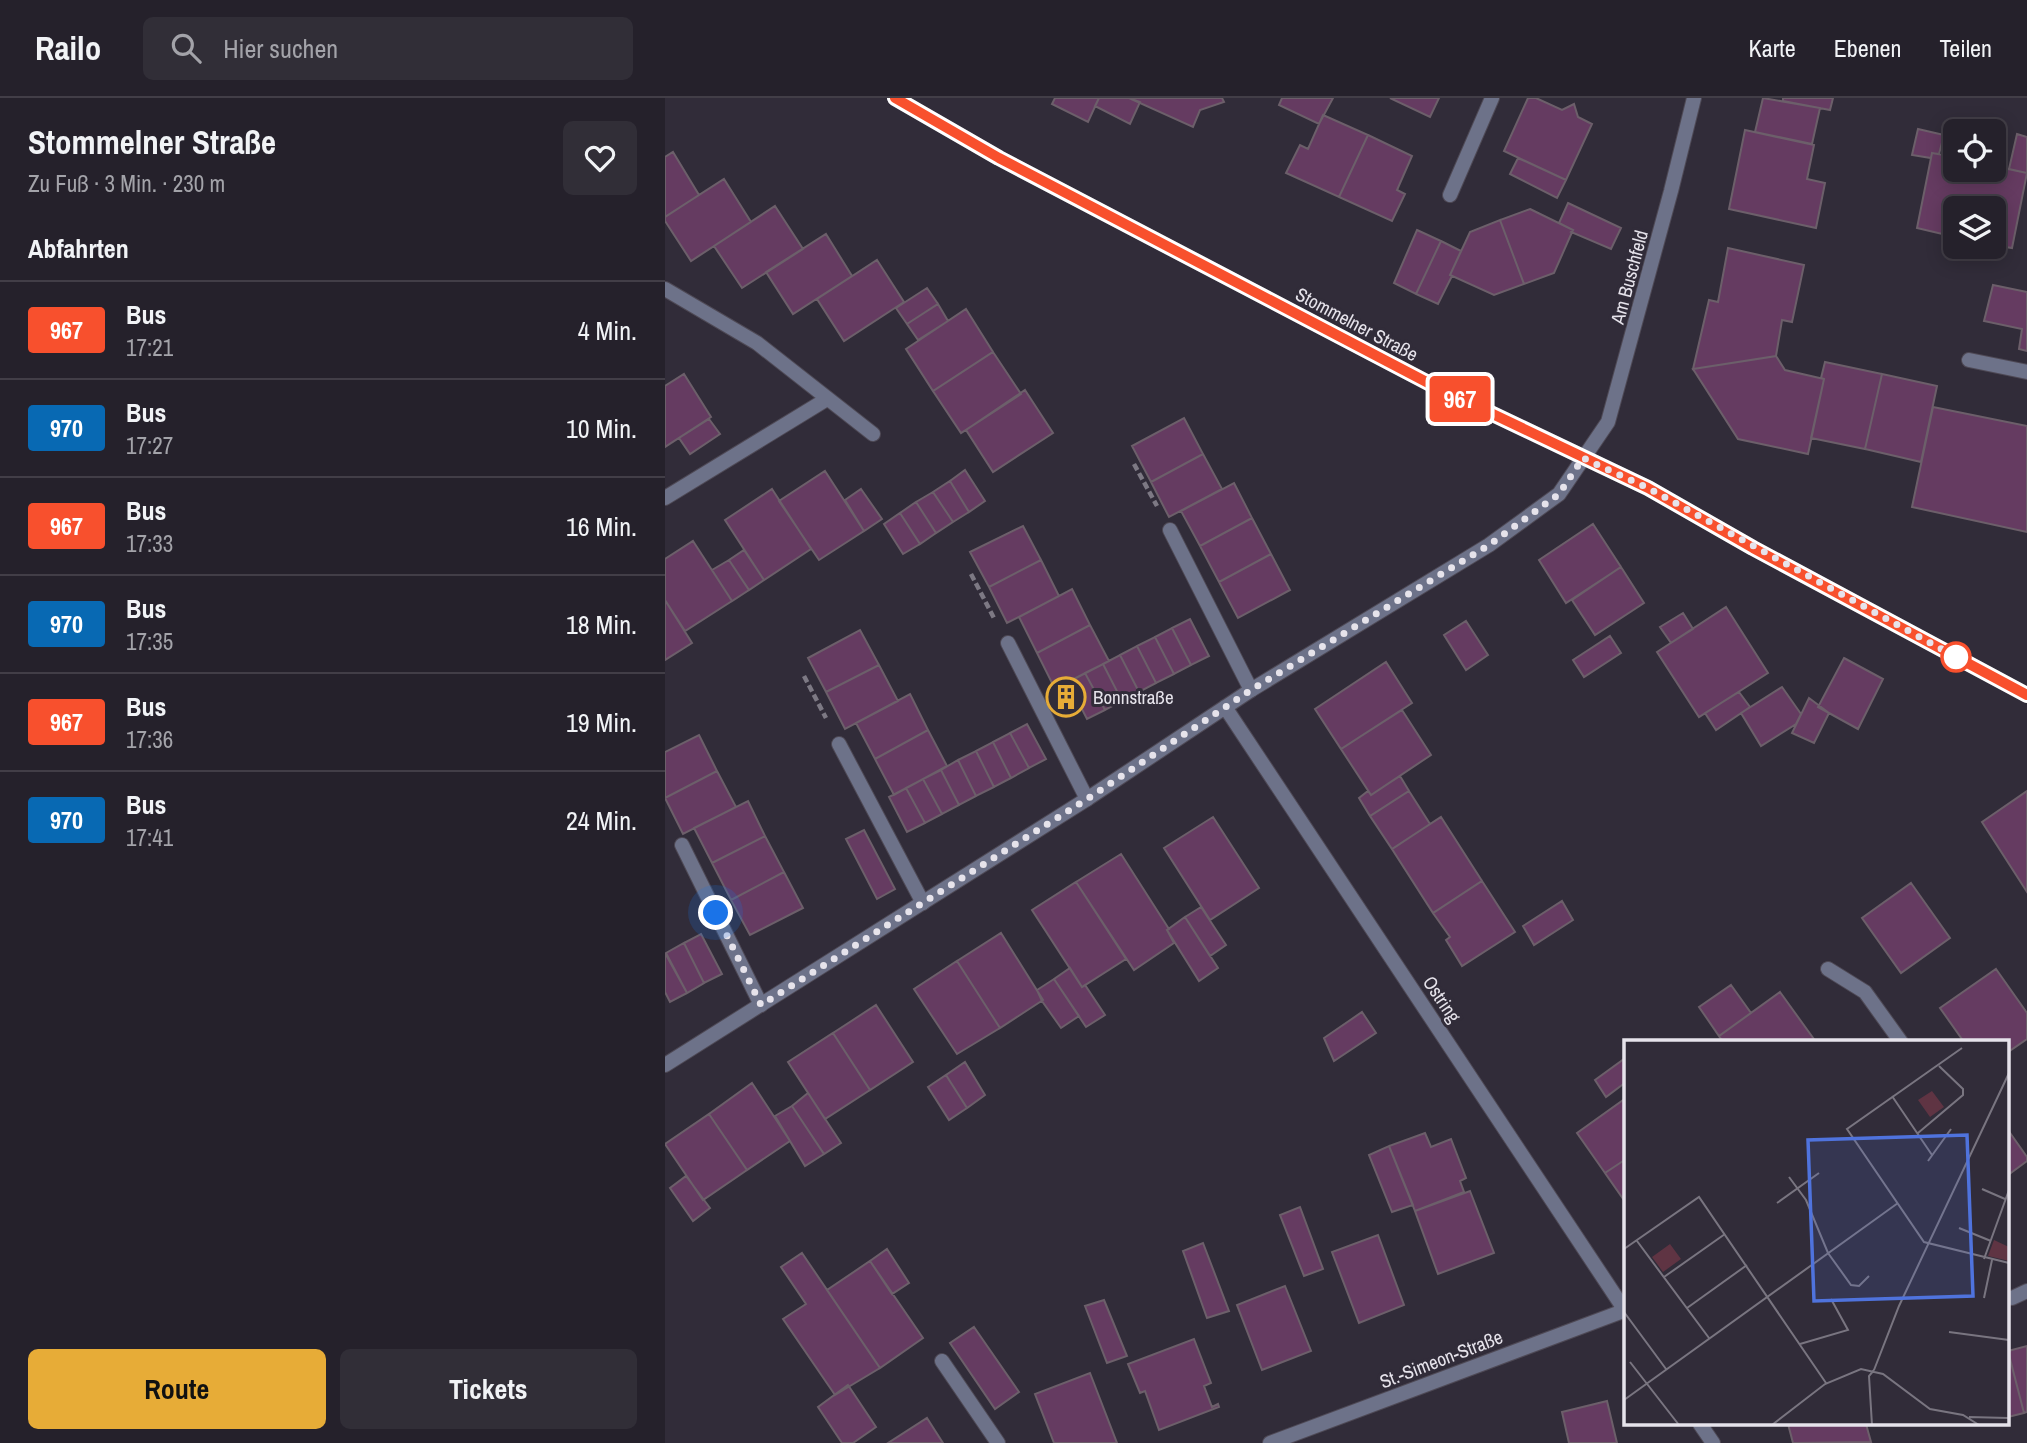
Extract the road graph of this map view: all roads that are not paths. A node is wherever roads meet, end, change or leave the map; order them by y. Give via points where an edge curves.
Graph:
1 (895, 98) edge
2 (1492, 98) edge
3 (1693, 98) edge
4 (1450, 195) dead end
5 (665, 289) edge
6 (1969, 360) dead end
7 (2027, 372) edge
8 (827, 399) junction
9 (873, 434) dead end
10 (1583, 458) junction
11 (665, 498) edge
12 (1170, 530) road end
13 (1008, 643) road end
14 (1251, 690) junction
15 (2027, 695) edge
16 (1225, 707) junction
17 (839, 744) road end
18 (1087, 799) junction
19 (682, 845) dead end
20 (923, 903) junction
21 (1828, 969) dead end
22 (761, 1005) junction
23 (1900, 1040) edge
24 (665, 1065) edge
25 (2027, 1290) edge
26 (2012, 1298) dead end
27 (1624, 1308) edge
28 (1624, 1312) edge
29 (942, 1361) dead end
30 (1701, 1426) edge
31 (998, 1443) edge
32 (1271, 1443) edge
33 (1713, 1443) edge

1 - 10 main road, Stommelner Straße via 999,158 1436,387
2 - 4 street
3 - 10 street, Am Buschfeld via 1618,391 1608,422
5 - 8 street via 757,343
6 - 7 street
8 - 9 street
8 - 11 street
10 - 14 street via 1559,494 1489,545
10 - 15 main road, Stommelner Straße via 1648,488
12 - 14 street
13 - 18 street
14 - 16 street
16 - 18 street
16 - 27 street, Ostring
17 - 20 street
18 - 20 street
19 - 22 street
20 - 22 street
21 - 23 street via 1864,992
22 - 24 street
25 - 26 street
28 - 32 street, St.-Simeon-Straße
29 - 31 street
30 - 33 street

